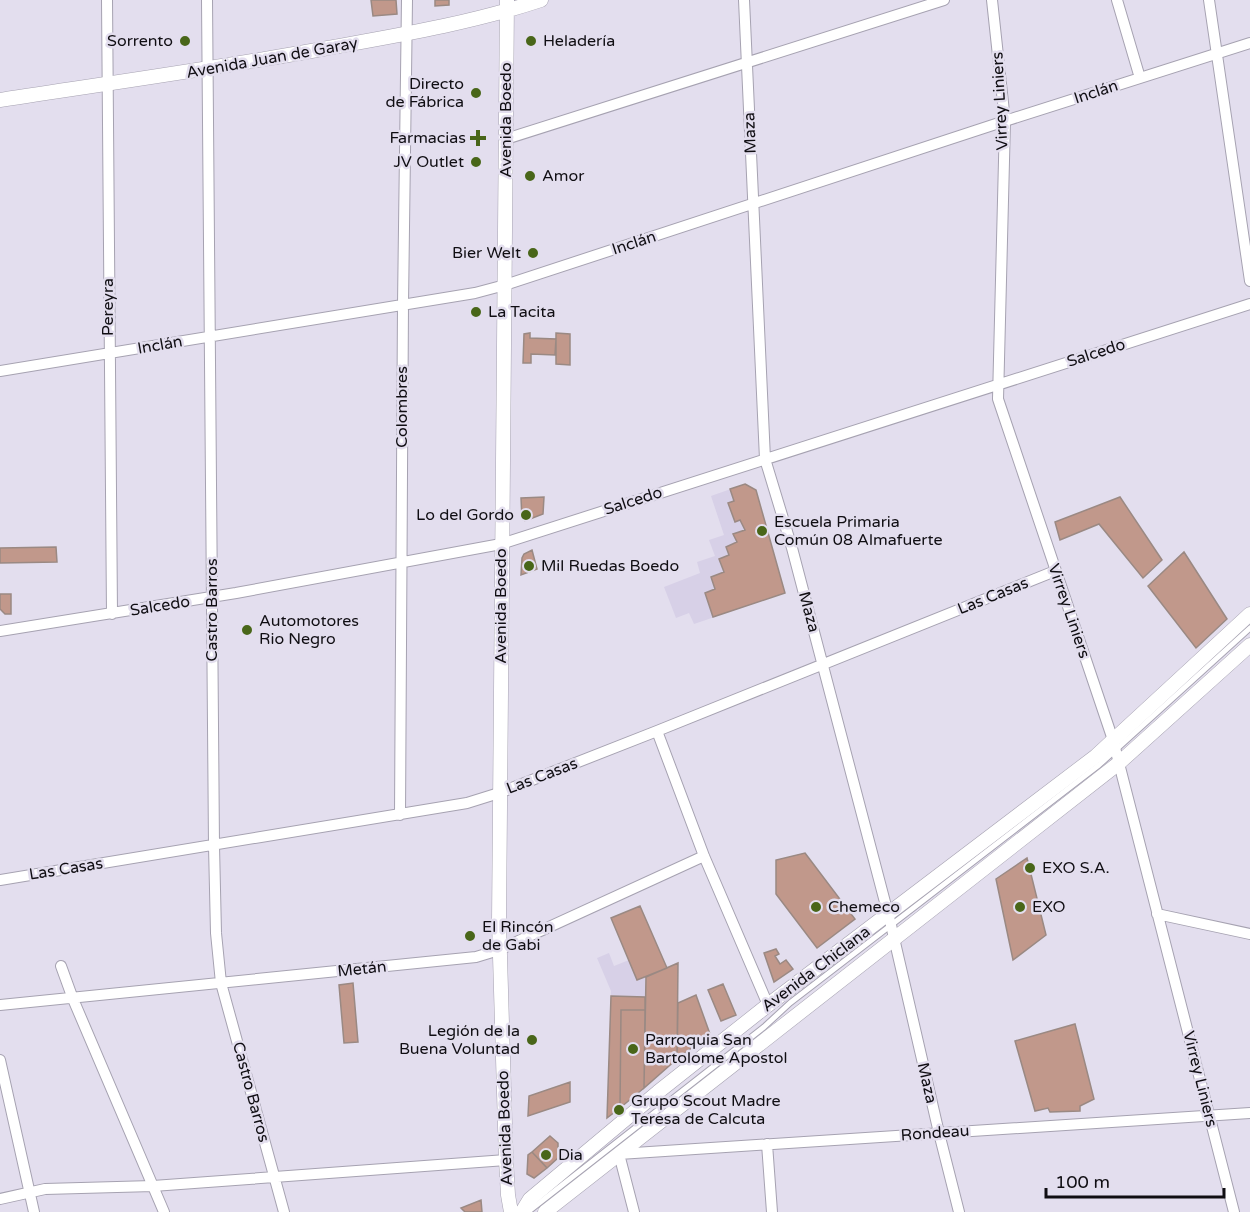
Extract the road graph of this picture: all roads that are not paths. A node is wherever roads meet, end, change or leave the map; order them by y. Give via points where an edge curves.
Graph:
1 (107, 0) edge
2 (207, 0) edge
3 (407, 0) edge
4 (541, 0) edge
5 (744, 0) edge
6 (944, 0) edge
7 (992, 0) edge
8 (1117, 0) edge
9 (1209, 0) edge
10 (507, 6) edge
11 (406, 34) junction
12 (1250, 44) edge
13 (1217, 55) junction
14 (747, 62) junction
15 (209, 70) junction
16 (1140, 78) junction
17 (107, 84) junction
18 (0, 100) edge
19 (1005, 121) junction
20 (506, 139) junction
21 (752, 204) junction
22 (1250, 281) edge
23 (505, 285) junction
24 (403, 304) junction
25 (1250, 304) edge
26 (209, 337) junction
27 (108, 354) junction
28 (0, 371) edge
29 (997, 385) junction
30 (765, 459) junction
31 (501, 544) junction
32 (401, 564) junction
33 (1055, 571) junction
34 (212, 597) junction
35 (112, 614) junction
36 (1250, 614) edge
37 (1250, 628) edge
38 (0, 631) edge
39 (1250, 645) edge
40 (823, 664) junction
41 (657, 731) junction
42 (1116, 751) junction
43 (499, 793) junction
44 (400, 815) junction
45 (214, 846) junction
46 (704, 856) junction
47 (0, 880) edge
48 (1157, 914) junction
49 (891, 925) junction
50 (1250, 934) edge
51 (499, 950) junction
52 (62, 966) dead end
53 (222, 983) junction
54 (73, 999) junction
55 (0, 1005) edge
56 (768, 1005) junction
57 (0, 1060) edge
58 (1250, 1113) edge
59 (1209, 1115) junction
60 (939, 1133) junction
61 (767, 1144) junction
62 (619, 1154) junction
63 (506, 1160) junction
64 (274, 1177) junction
65 (153, 1186) junction
66 (29, 1192) junction
67 (0, 1199) edge
68 (34, 1212) edge
69 (164, 1212) edge
70 (284, 1212) edge
71 (511, 1212) edge
72 (522, 1212) edge
73 (528, 1212) edge
74 (545, 1212) edge
75 (634, 1212) edge
76 (772, 1212) edge
77 (959, 1212) edge
78 (1234, 1212) edge

1 - 17 street, Pereyra
2 - 15 street, Castro Barros
3 - 11 street, Colombres
4 - 10 main road, Avenida Juan de Garay
5 - 14 street, Maza
6 - 14 street
7 - 19 street, Virrey Liniers
8 - 16 street
9 - 13 street
10 - 11 main road, Avenida Juan de Garay
10 - 20 main road, Avenida Boedo
11 - 15 main road, Avenida Juan de Garay
11 - 24 street, Colombres
12 - 13 street, Inclán
13 - 16 street, Inclán
13 - 22 street
14 - 20 street
14 - 21 street, Maza
15 - 17 main road, Avenida Juan de Garay
15 - 26 street, Castro Barros
16 - 19 street, Inclán
17 - 18 main road, Avenida Juan de Garay
17 - 27 street, Pereyra
19 - 21 street, Inclán
19 - 29 street, Virrey Liniers
20 - 23 main road, Avenida Boedo
21 - 23 street, Inclán
21 - 30 street, Maza
23 - 24 street, Inclán
23 - 31 main road, Avenida Boedo
24 - 26 street, Inclán
24 - 32 street, Colombres
25 - 29 street, Salcedo
26 - 27 street, Inclán
26 - 34 street, Castro Barros
27 - 28 street, Inclán
27 - 35 street, Pereyra
29 - 30 street, Salcedo
29 - 33 street, Virrey Liniers
30 - 31 street, Salcedo
30 - 40 street, Maza
31 - 32 street, Salcedo
31 - 43 main road, Avenida Boedo
32 - 34 street, Salcedo
32 - 44 street, Colombres
33 - 40 street, Las Casas
33 - 42 street, Virrey Liniers
34 - 35 street, Salcedo
34 - 45 street, Castro Barros
35 - 38 street, Salcedo
36 - 42 main road, Avenida Chiclana
37 - 42 lane
39 - 42 main road, Avenida Chiclana
40 - 41 street, Las Casas
40 - 49 street, Maza
41 - 43 street, Las Casas
41 - 46 street
42 - 48 street, Virrey Liniers
42 - 49 main road, Avenida Chiclana
42 - 49 main road, Avenida Chiclana via 1096,756
43 - 44 street, Las Casas
43 - 51 main road, Avenida Boedo
44 - 45 street, Las Casas
45 - 47 street, Las Casas
45 - 53 street, Castro Barros via 216,933
46 - 51 street, Metán
46 - 56 street
48 - 50 street
48 - 59 street, Virrey Liniers
49 - 56 main road, Avenida Chiclana
49 - 60 street, Maza
49 - 62 main road, Avenida Chiclana
49 - 73 lane
51 - 53 street, Metán via 476,957
51 - 63 main road, Avenida Boedo
52 - 54 street
53 - 54 street, Metán
53 - 64 street, Castro Barros
54 - 55 street, Metán
54 - 65 street
56 - 72 main road, Avenida Chiclana via 530,1199
57 - 66 street
58 - 59 street, Rondeau
59 - 60 street, Rondeau
59 - 78 street, Virrey Liniers
60 - 61 street, Rondeau
60 - 77 street, Maza
61 - 62 street, Rondeau
61 - 76 street
62 - 74 main road, Avenida Chiclana
62 - 75 street
63 - 64 street
63 - 71 main road, Avenida Boedo
64 - 65 street
64 - 70 street, Castro Barros
65 - 66 street
65 - 69 street
66 - 67 street
66 - 68 street

